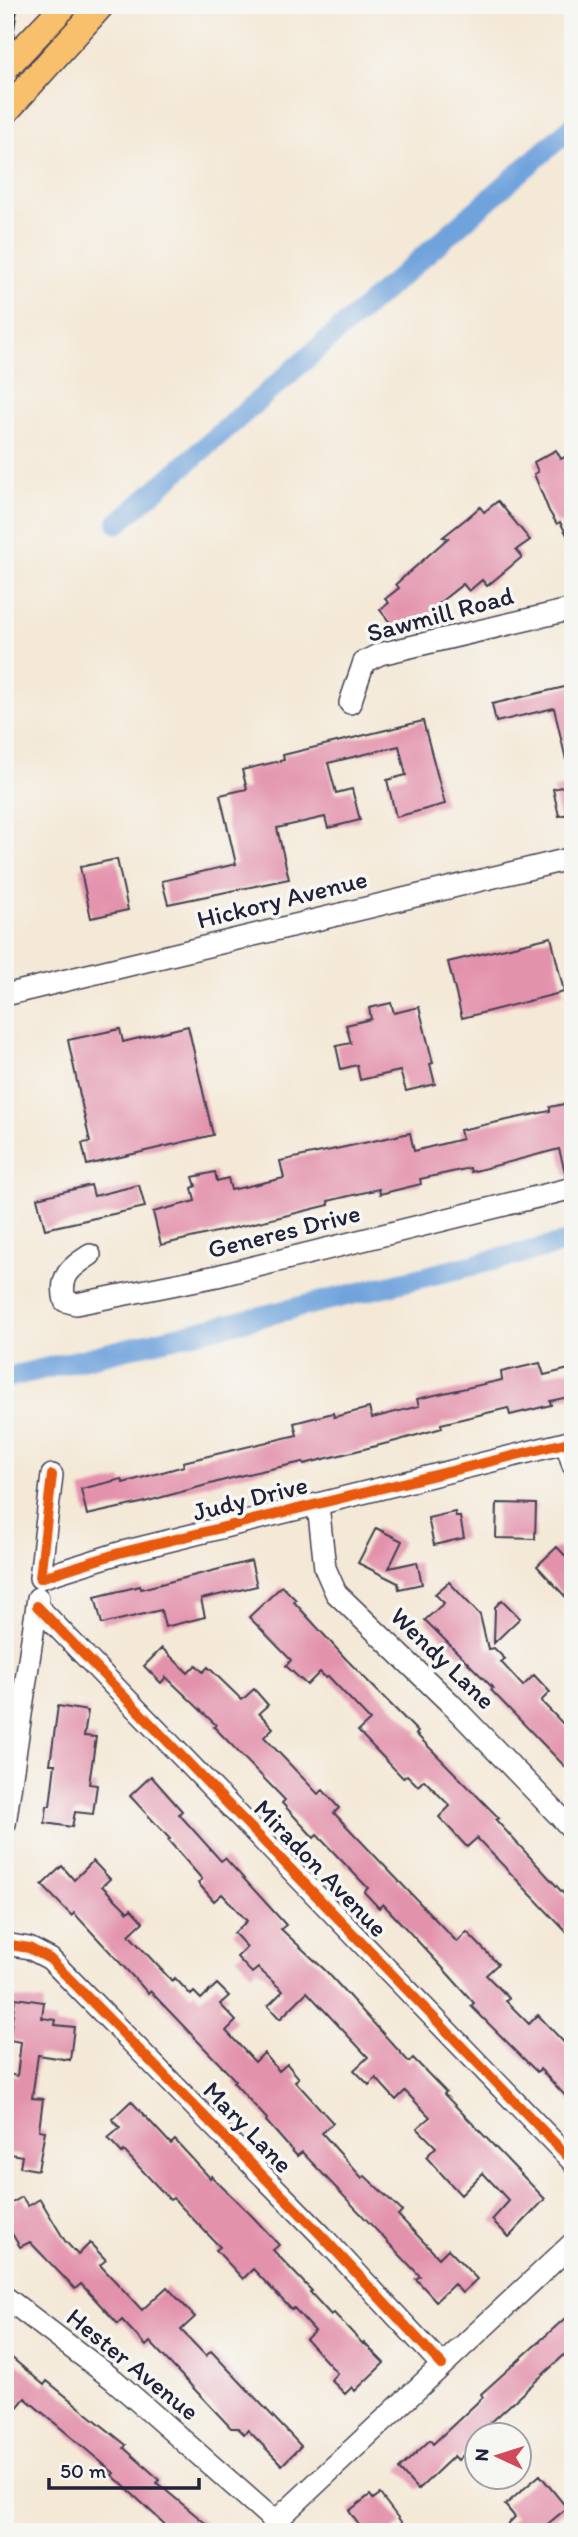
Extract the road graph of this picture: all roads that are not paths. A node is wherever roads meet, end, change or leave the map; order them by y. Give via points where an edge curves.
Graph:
1 (65, 5) edge
2 (101, 5) edge
3 (5, 68) edge
4 (5, 112) edge
5 (573, 609) edge
6 (350, 703) dead end
7 (573, 858) edge
8 (5, 995) edge
9 (573, 1188) edge
10 (90, 1255) dead end
11 (569, 1442) edge
12 (573, 1465) edge
13 (52, 1475) dead end
14 (318, 1505) junction
15 (40, 1578) junction
16 (37, 1606) junction
17 (5, 1824) edge
18 (573, 1830) edge
19 (5, 1944) edge
20 (573, 2162) edge
21 (573, 2243) edge
22 (5, 2297) edge
23 (442, 2365) junction
24 (281, 2527) edge

1 - 3 main road, bridge
2 - 4 main road
5 - 6 street, Sawmill Road via 380,654 364,662
7 - 8 street, Hickory Avenue
9 - 10 street, Generes Drive via 217,1276 76,1304 65,1301 62,1288 69,1269
11 - 12 street
11 - 14 street, Judy Drive
13 - 15 street
14 - 15 street, Judy Drive via 119,1553
14 - 18 street, Wendy Lane via 325,1568 336,1593
15 - 16 street
16 - 17 street
16 - 20 street, Miradon Avenue
19 - 23 street, Mary Lane via 29,1948 50,1959
21 - 23 street
22 - 24 street, Hester Avenue via 114,2380
23 - 24 street

